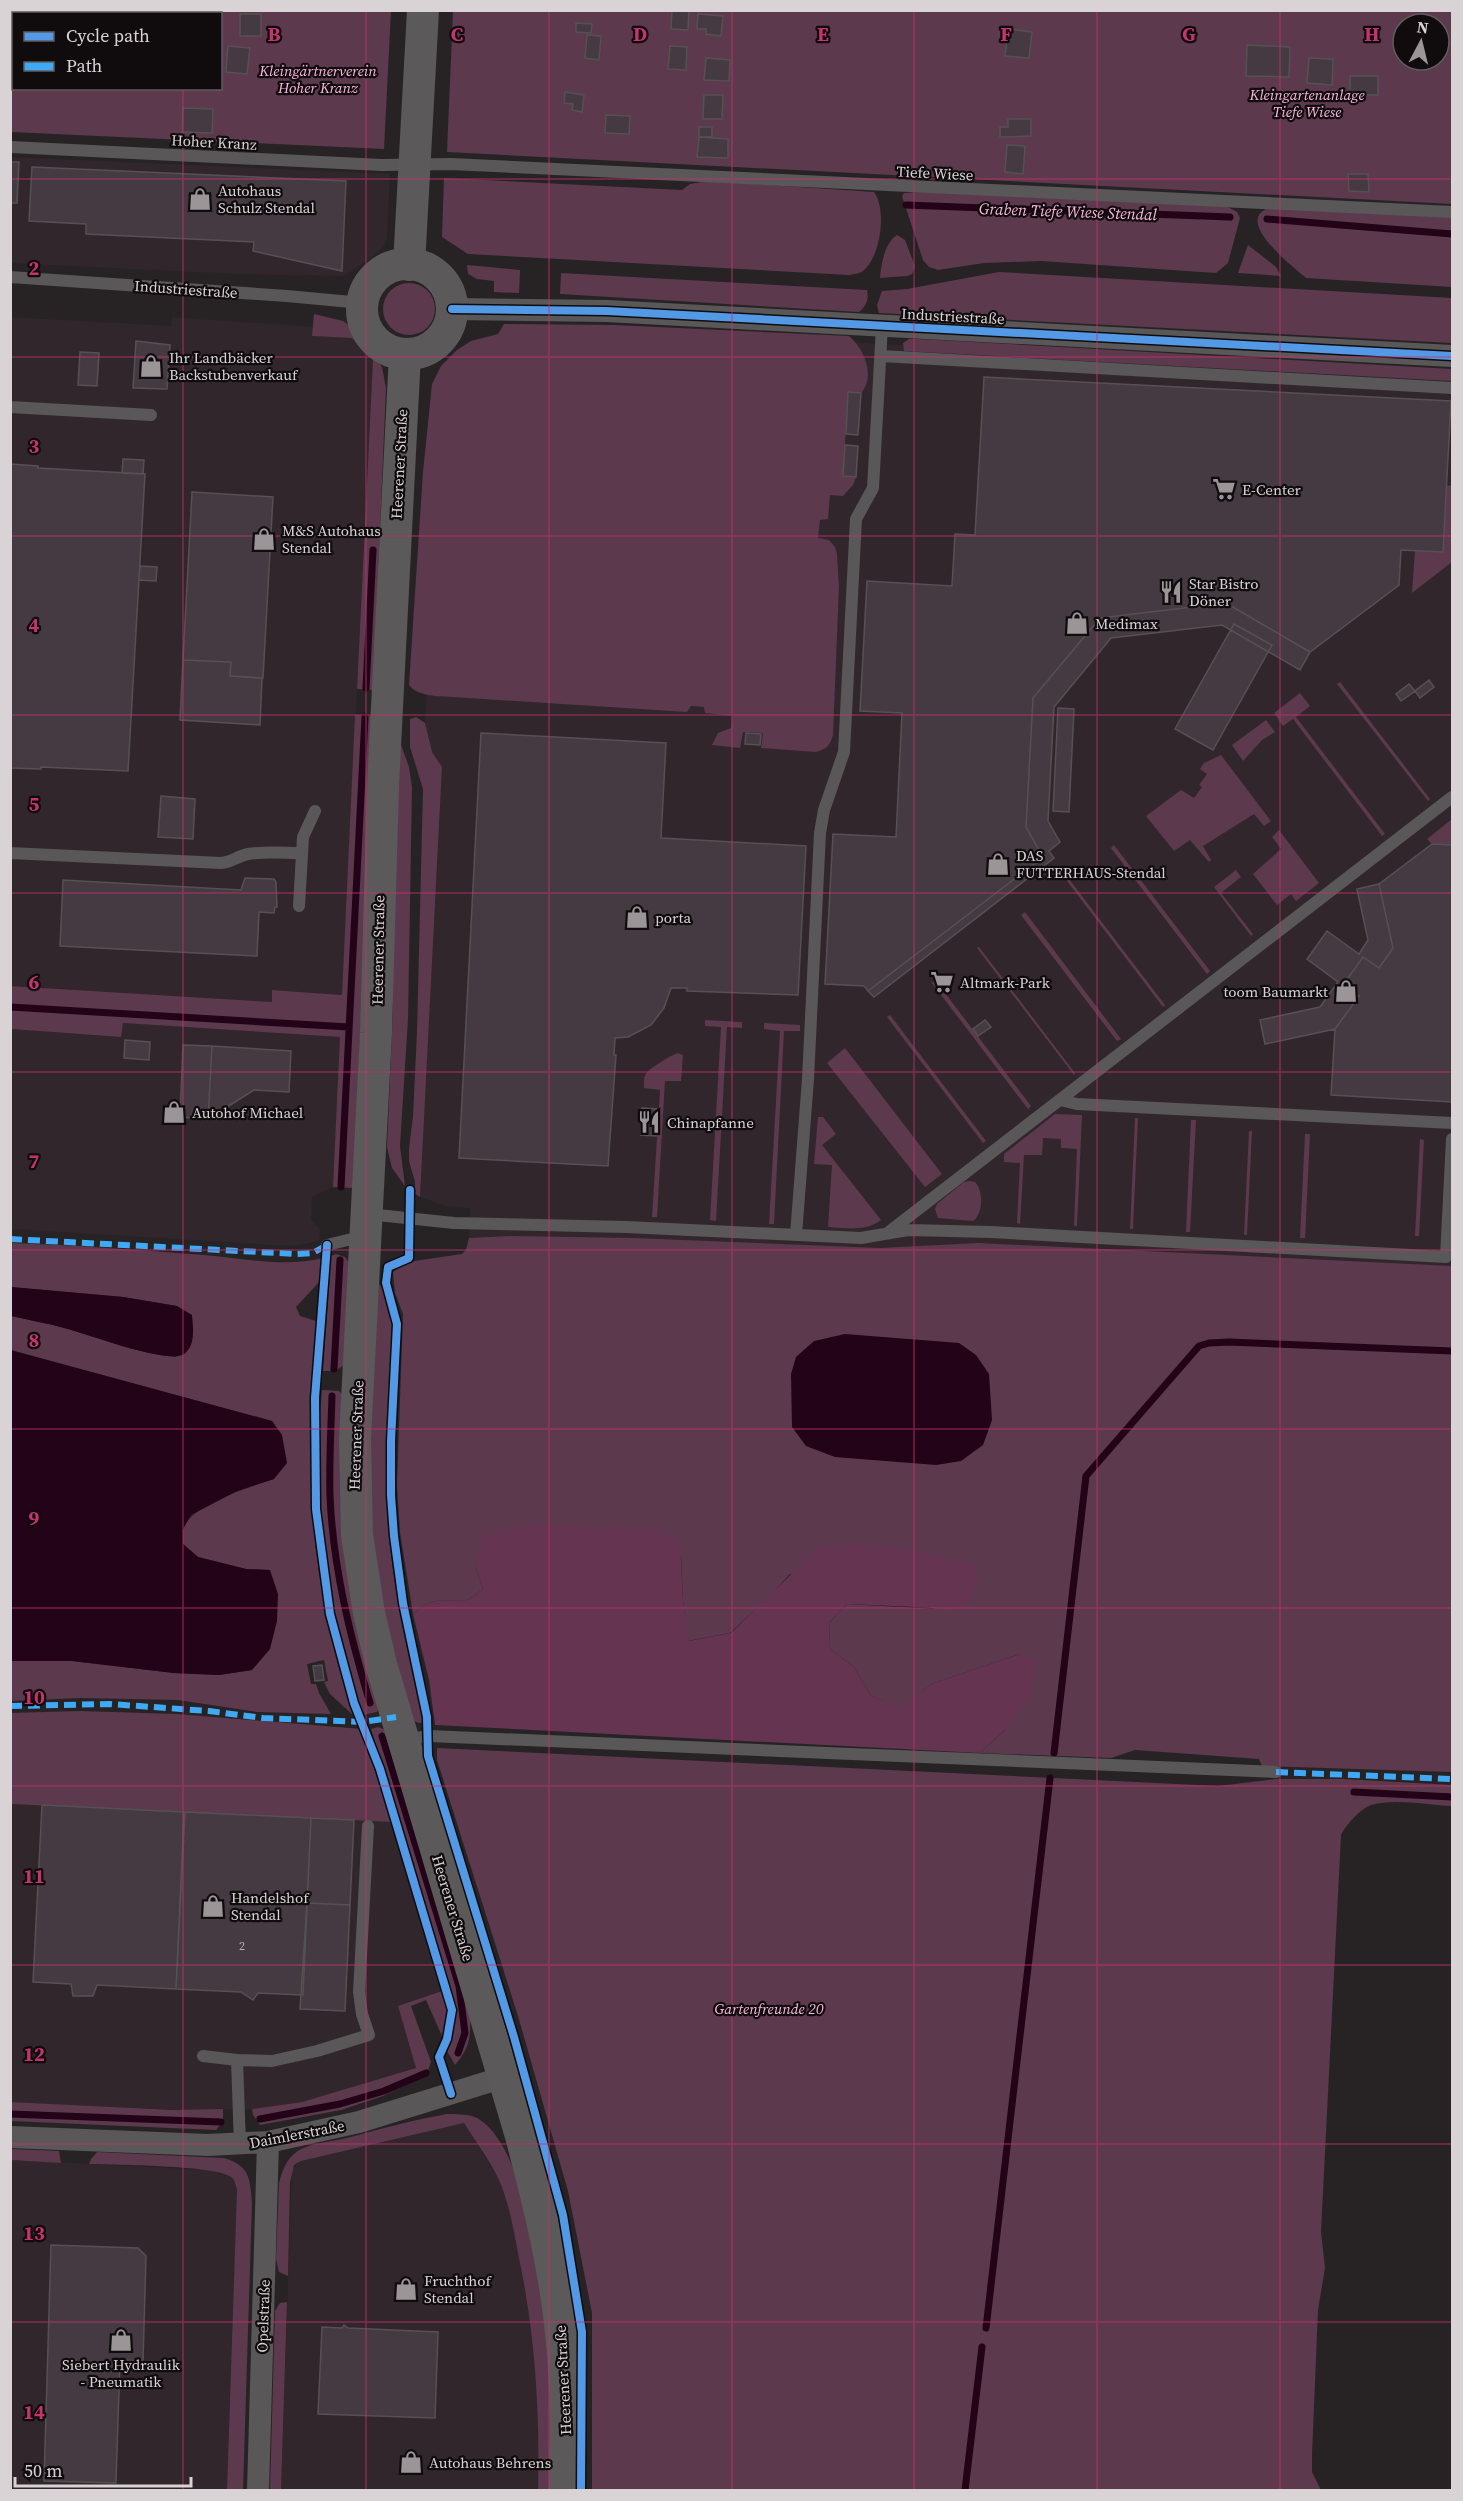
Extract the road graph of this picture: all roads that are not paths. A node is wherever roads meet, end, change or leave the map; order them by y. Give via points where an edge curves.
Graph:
1 (423, 10) edge
2 (10, 147) edge
3 (415, 165) junction
4 (1452, 212) edge
5 (409, 265) junction
6 (10, 277) edge
7 (362, 303) junction
8 (452, 309) junction
9 (882, 326) junction
10 (405, 354) junction
11 (881, 356) junction
12 (1452, 356) edge
13 (1452, 388) edge
14 (10, 407) edge
15 (151, 415) dead end
16 (1452, 797) edge
17 (315, 811) dead end
18 (10, 853) edge
19 (302, 853) junction
20 (299, 906) dead end
21 (1060, 1100) junction
22 (1452, 1123) edge
23 (1452, 1139) edge
24 (367, 1225) junction
25 (889, 1232) junction
26 (796, 1235) junction
27 (327, 1245) dead end
28 (403, 1740) junction
29 (1276, 1772) dead end
30 (368, 1826) dead end
31 (203, 2056) dead end
32 (237, 2060) junction
33 (504, 2077) junction
34 (10, 2137) edge
35 (268, 2142) junction
36 (240, 2145) junction
37 (258, 2490) edge
38 (565, 2490) edge

1 - 3 main road
2 - 3 lane, Hoher Kranz
3 - 4 lane, Tiefe Wiese
3 - 5 main road
5 - 7 main road via 383,272 372,281
5 - 8 main road via 435,274 445,285
6 - 7 lane, Industriestraße
7 - 10 main road via 369,334 391,351
8 - 9 street, Industriestraße via 607,311
8 - 10 main road via 442,338 419,353
9 - 11 lane
9 - 12 street, Industriestraße
10 - 24 main road, Heerener Straße via 383,786
11 - 13 lane
11 - 26 lane via 873,488 856,519 844,752 820,833
14 - 15 lane
16 - 21 lane
17 - 19 lane via 303,837
18 - 19 lane via 221,863 252,854
19 - 20 lane
21 - 22 lane
21 - 25 lane
23 - 25 lane via 1446,1257 925,1229
24 - 26 lane via 454,1223
24 - 27 lane
24 - 28 main road, Heerener Straße via 354,1439 357,1535 369,1613
25 - 26 lane via 861,1238
28 - 29 lane via 429,1736
28 - 33 main road, Heerener Straße
30 - 32 lane via 359,1992 369,2035 272,2061
31 - 32 lane
32 - 36 lane
33 - 35 street, Daimlerstraße via 359,2122
33 - 38 main road, Heerener Straße via 537,2198 558,2305 565,2384
34 - 36 street, Daimlerstraße
35 - 36 street, Daimlerstraße
35 - 37 street, Opelstraße

